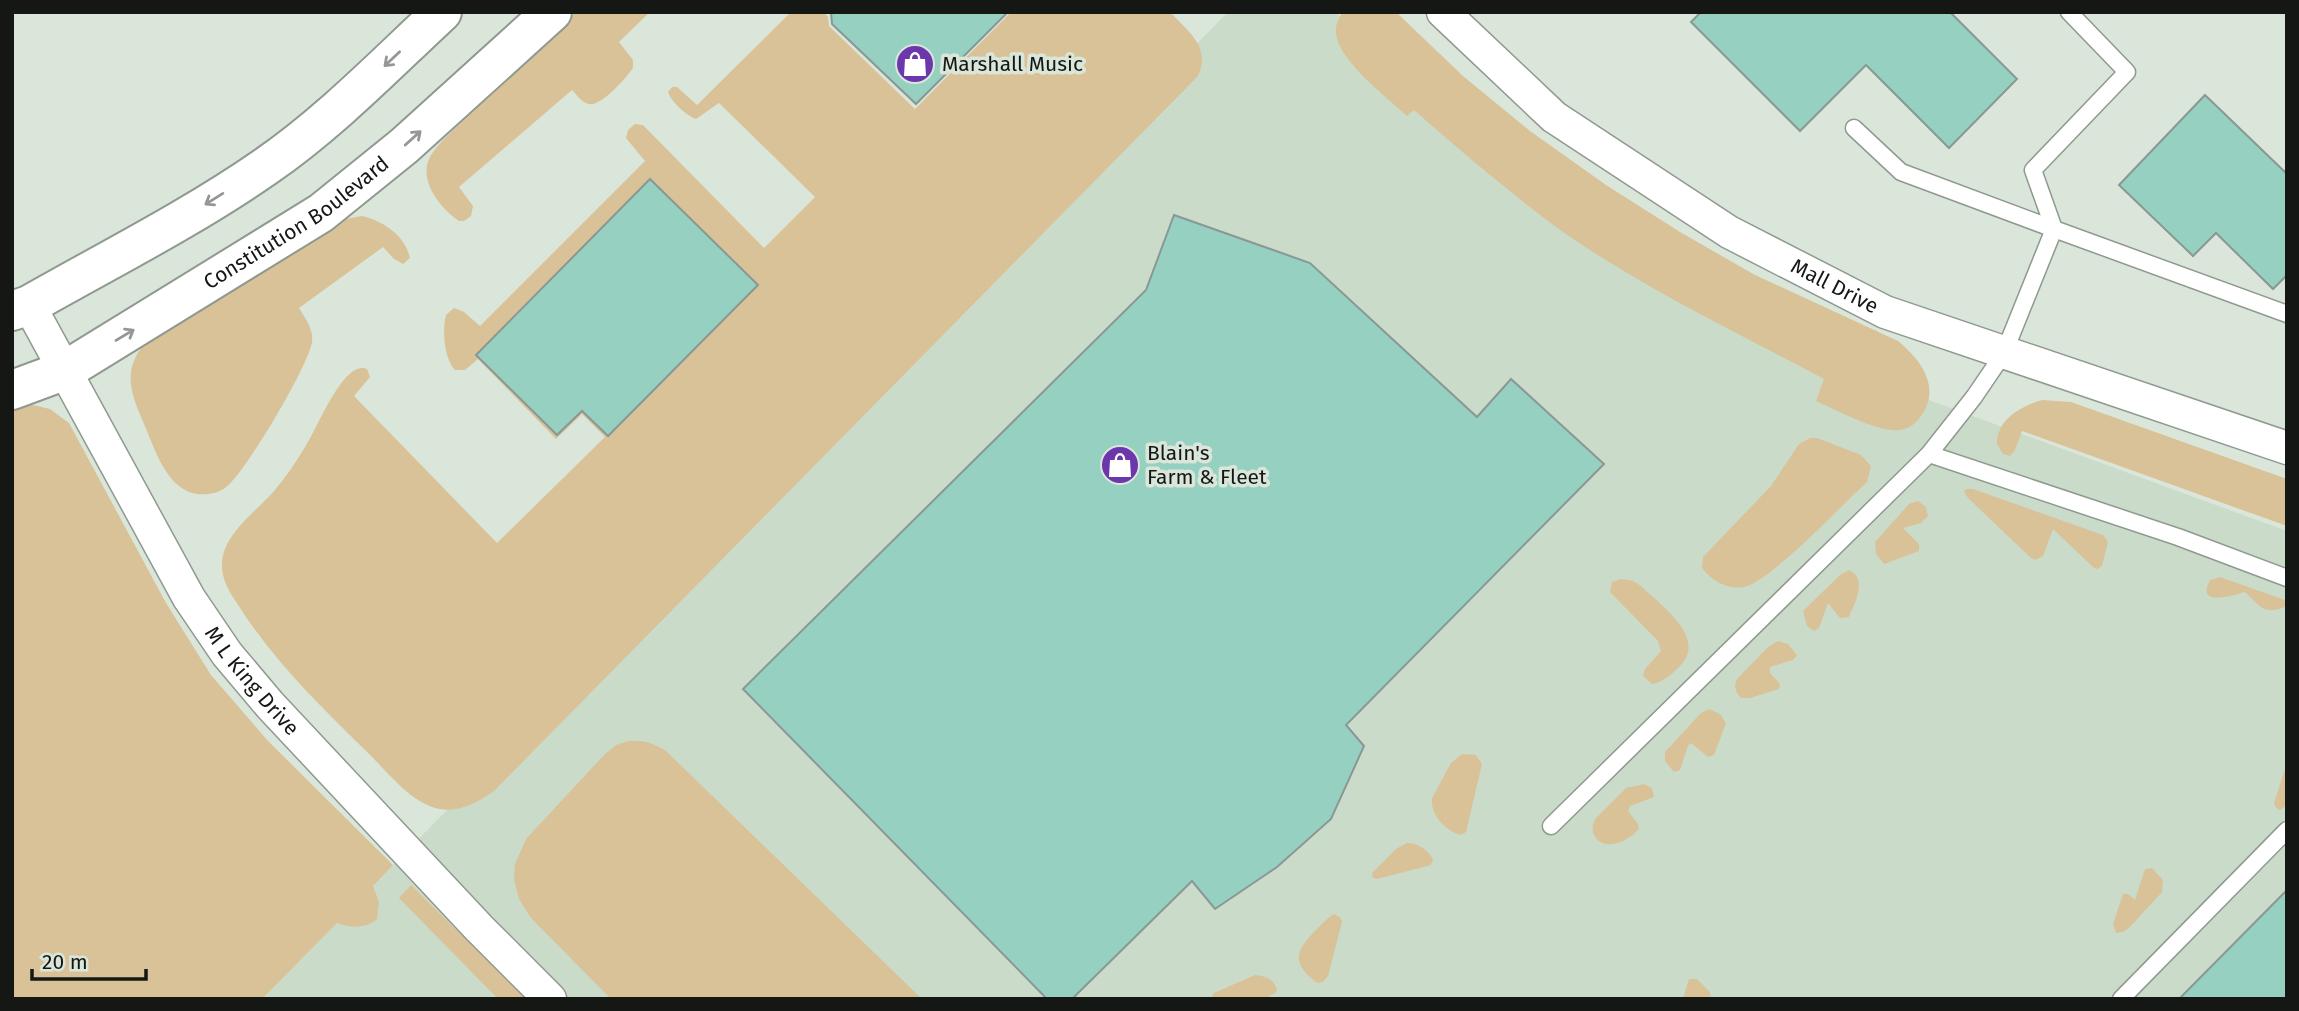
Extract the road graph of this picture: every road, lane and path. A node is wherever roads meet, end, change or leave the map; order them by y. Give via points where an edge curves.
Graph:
1 (442, 12) edge
2 (552, 12) edge
3 (1443, 12) edge
4 (2068, 12) edge
5 (1854, 128) dead end
6 (2054, 229) junction
7 (21, 308) edge
8 (2287, 314) edge
9 (2004, 353) junction
10 (66, 370) junction
11 (12, 390) edge
12 (2287, 448) edge
13 (1929, 454) junction
14 (2287, 578) edge
15 (1551, 826) dead end
16 (2287, 830) edge
17 (550, 999) edge
18 (2121, 999) edge

1 -> 7 street via 338,109 265,167
10 -> 2 street, Constitution Boulevard via 321,213 404,146
3 - 9 street, Mall Drive via 1554,117 1728,232 1885,312
4 - 6 lane via 2127,72 2033,170
5 - 6 lane via 1901,172
6 - 8 lane
6 - 9 lane
7 - 10 street, M L King Drive
9 - 12 street, Mall Drive
9 - 13 lane
10 - 11 street, Constitution Boulevard
10 - 17 street, M L King Drive via 189,598 227,654 312,750
13 - 14 lane
13 - 15 lane
16 - 18 lane

